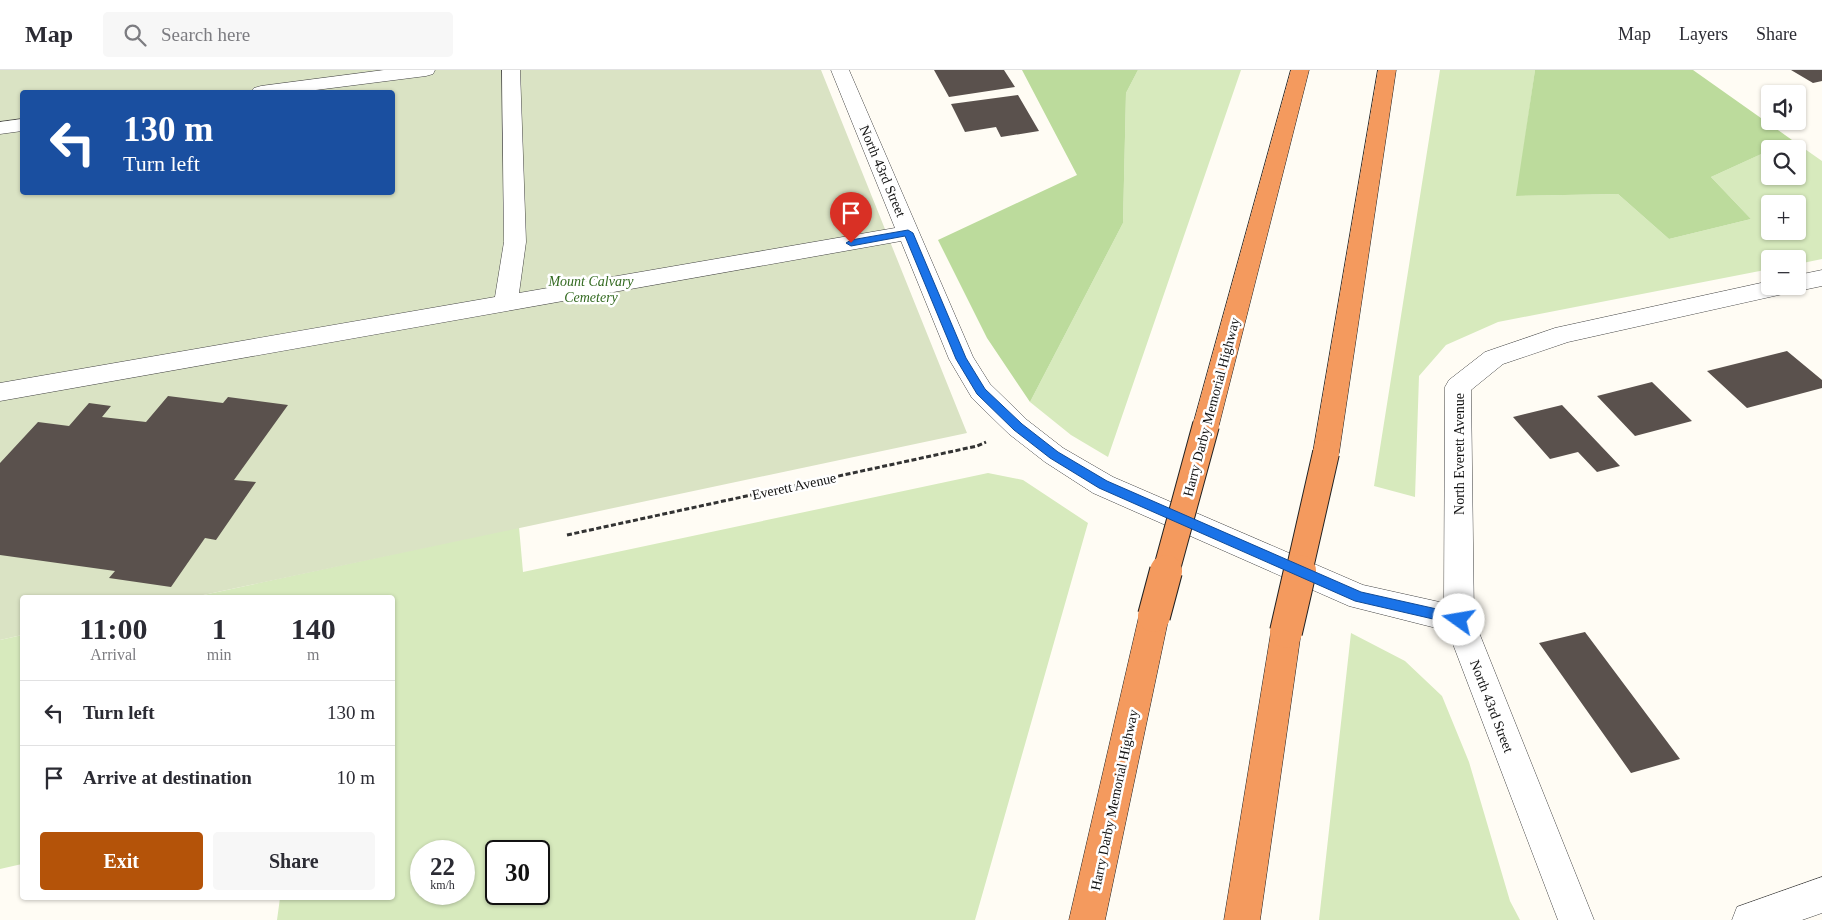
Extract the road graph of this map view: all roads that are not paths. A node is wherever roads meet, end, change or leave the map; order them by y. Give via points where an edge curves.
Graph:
1 (426, 70) edge
2 (511, 70) edge
3 (840, 70) edge
4 (1388, 70) edge
5 (1296, 75) edge
6 (276, 90) edge
7 (20, 125) edge
8 (0, 128) edge
9 (908, 233) junction
10 (1822, 278) edge
11 (1806, 281) edge
12 (1761, 291) edge
13 (506, 302) junction
14 (0, 392) edge
15 (1459, 620) junction
16 (1822, 895) edge
17 (1087, 920) edge
18 (1242, 920) edge
19 (1576, 920) edge
20 (1750, 920) edge

1 - 6 street
2 - 13 street via 515,242
3 - 9 street, North 43rd Street
4 - 18 highway, bridge via 1326,453 1286,632
5 - 17 highway, Harry Darby Memorial Highway, bridge via 1154,616
7 - 8 street
9 - 13 street
9 - 15 street, North 43rd Street via 961,359 981,391 1018,427 1054,455 1103,485 1359,597
10 - 11 street
12 - 15 street, North Everett Avenue via 1564,334 1494,358 1458,387
13 - 14 street
15 - 19 street, North 43rd Street
16 - 20 street

